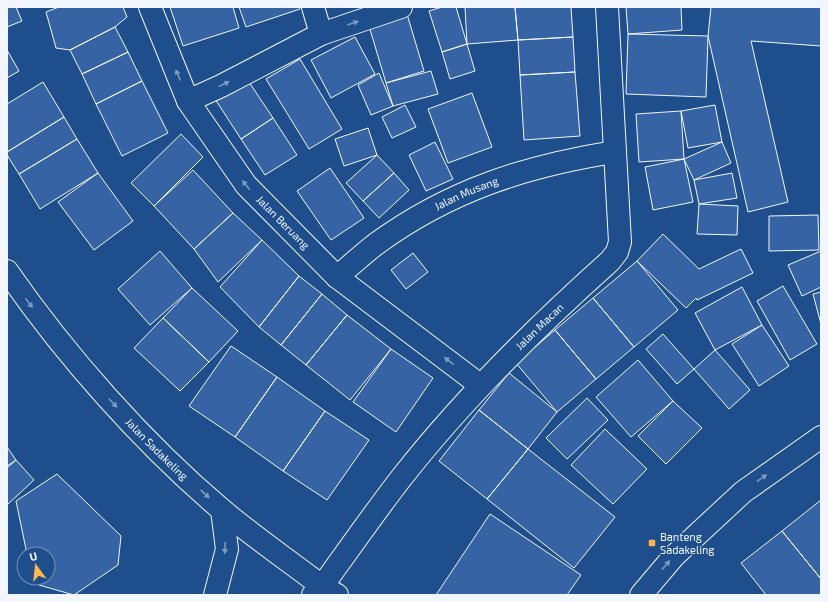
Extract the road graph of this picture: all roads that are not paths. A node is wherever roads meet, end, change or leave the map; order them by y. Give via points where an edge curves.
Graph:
1 (150, 7) edge
2 (313, 7) edge
3 (401, 7) edge
4 (607, 7) edge
5 (321, 34) junction
6 (188, 100) junction
7 (614, 152) junction
8 (7, 271) edge
9 (337, 277) junction
10 (480, 385) junction
11 (821, 437) edge
12 (222, 510) junction
13 (324, 592) edge
14 (214, 595) edge
15 (641, 595) edge

6 -> 1 street, Jalan Beruang
2 - 5 street
5 -> 3 street
4 - 7 street, Jalan Macan
6 -> 5 street via 221,86
9 -> 6 street, Jalan Beruang via 246,185
7 - 9 street, Jalan Musang via 563,160 465,192 419,216 376,244
7 - 10 street, Jalan Macan via 620,242 617,252
8 -> 12 street, Jalan Sadakeling via 30,304 93,382 163,455
10 -> 9 street, Jalan Beruang
10 - 13 street, Jalan Macan via 402,477 335,568
15 -> 11 street via 674,556 743,492
12 - 13 street, Jalan Sadakeling
12 -> 14 street via 227,549

